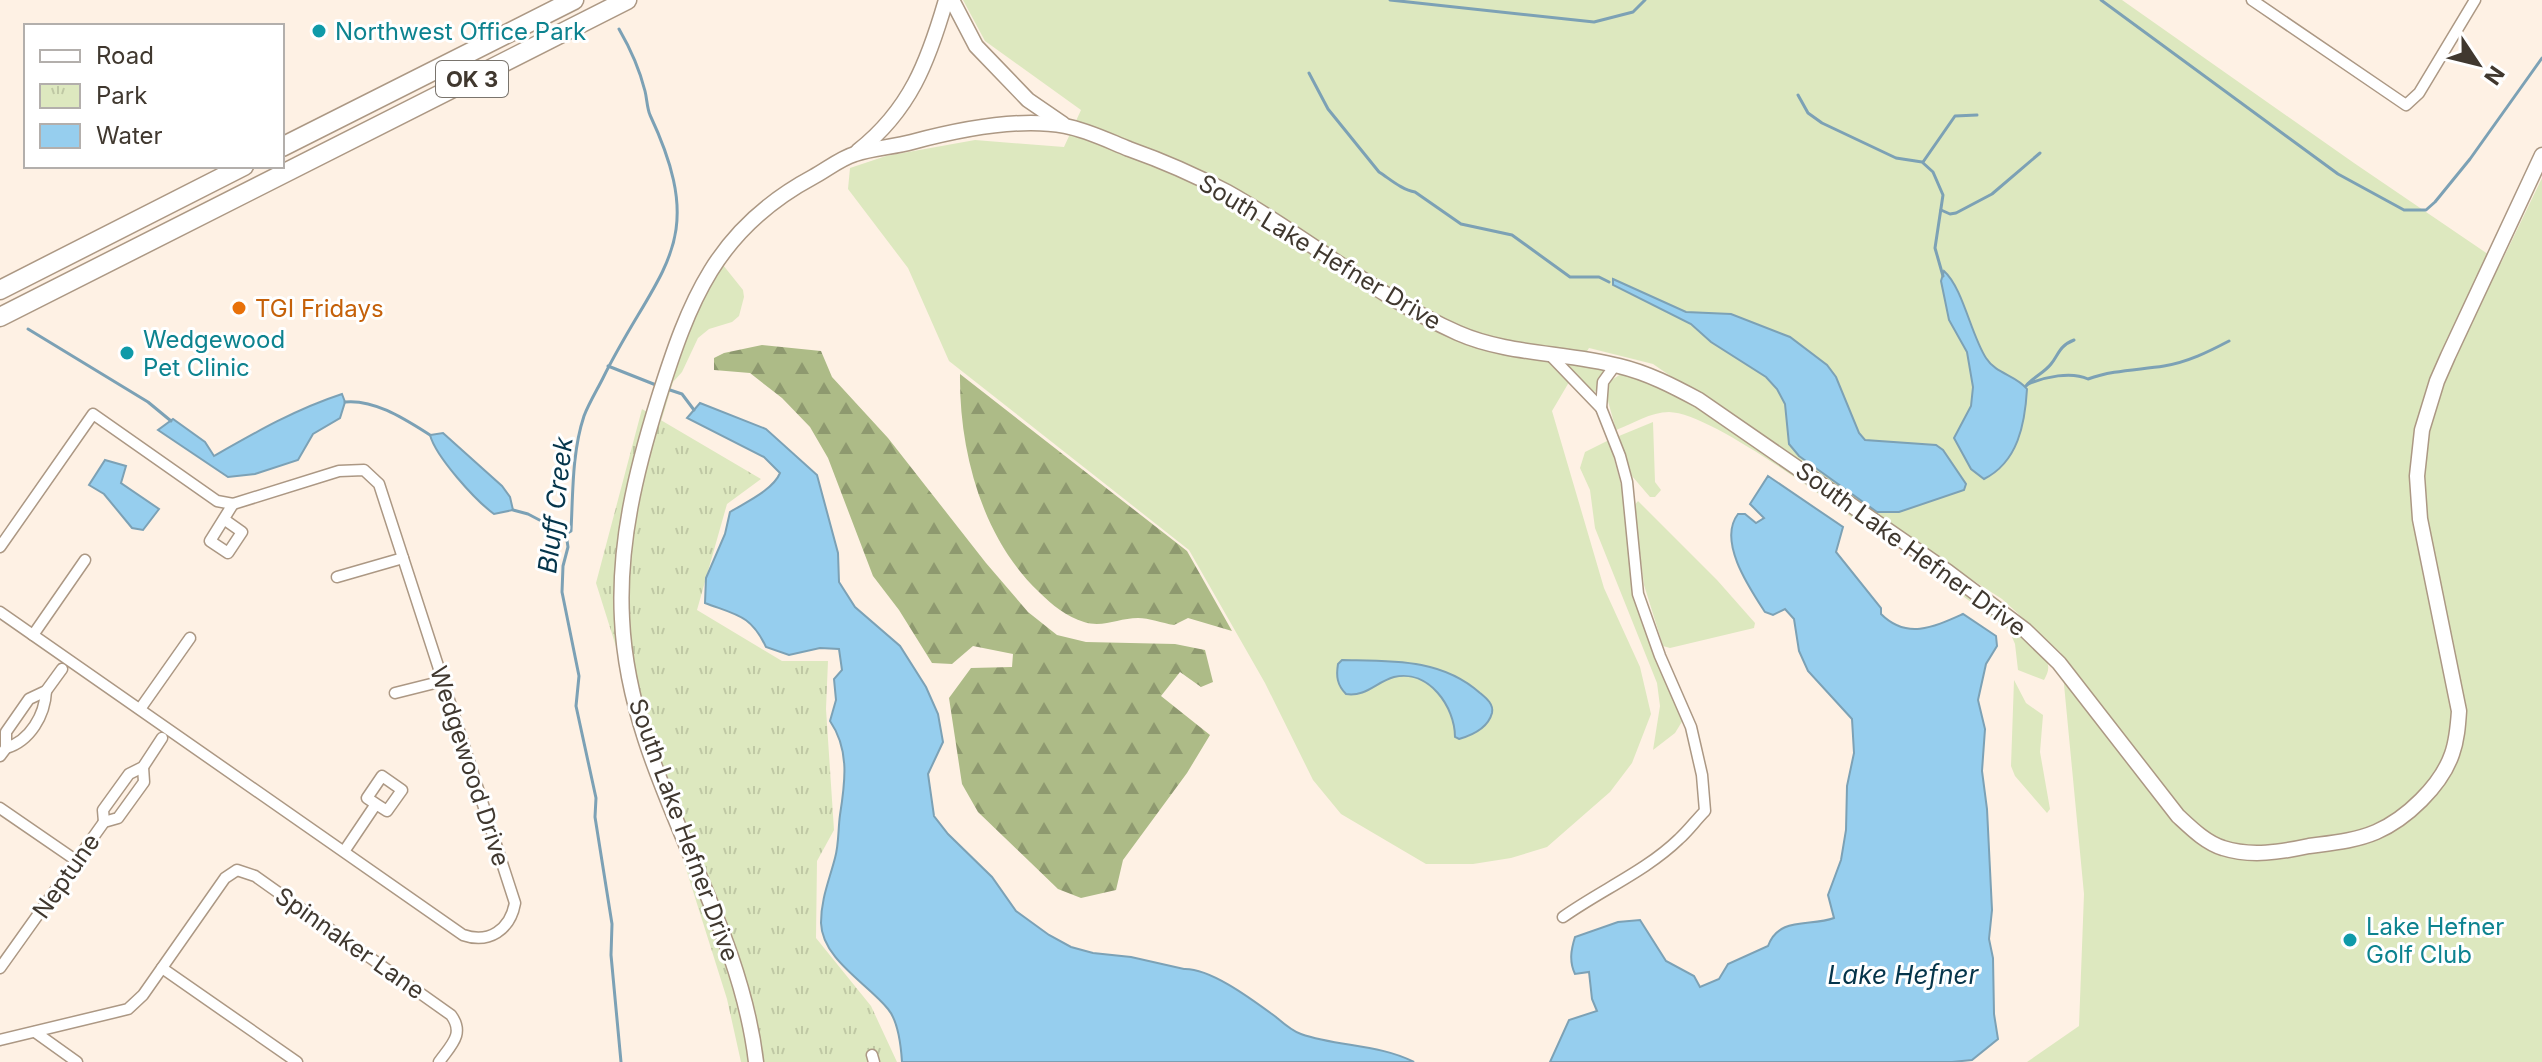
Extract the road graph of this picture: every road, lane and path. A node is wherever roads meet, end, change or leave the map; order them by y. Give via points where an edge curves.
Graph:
1 (574, 0) edge
2 (627, 0) edge
3 (949, 0) edge
4 (2252, 0) edge
5 (2475, 0) edge
6 (1067, 126) junction
7 (284, 146) edge
8 (854, 154) junction
9 (2542, 155) edge
10 (240, 168) edge
11 (0, 290) edge
12 (0, 317) edge
13 (1547, 353) junction
14 (1616, 364) junction
15 (1601, 408) junction
16 (233, 504) junction
17 (225, 520) dead end
18 (0, 547) edge
19 (403, 558) junction
20 (85, 560) dead end
21 (337, 577) dead end
22 (0, 612) edge
23 (33, 635) junction
24 (190, 638) dead end
25 (62, 669) dead end
26 (443, 681) junction
27 (46, 691) junction
28 (395, 693) dead end
29 (140, 709) junction
30 (162, 738) dead end
31 (3, 752) edge
32 (143, 767) junction
33 (376, 804) dead end
34 (0, 808) edge
35 (104, 822) junction
36 (345, 850) junction
37 (77, 861) junction
38 (1563, 917) dead end
39 (0, 968) edge
40 (162, 968) junction
41 (35, 1032) junction
42 (0, 1040) edge
43 (77, 1062) edge
44 (297, 1062) edge
45 (439, 1062) edge
46 (756, 1062) edge

1 - 7 highway, OK 3
2 - 12 highway, OK 3
3 - 6 street via 976,46 1028,100
3 - 8 street via 914,88 889,123
4 - 5 street via 2406,105 2419,93
6 - 8 street, South Lake Hefner Drive via 961,131
6 - 13 street, South Lake Hefner Drive via 1174,166 1229,194 1413,312 1465,336
8 - 46 street, South Lake Hefner Drive via 770,204 712,267 691,305 665,376 626,530 624,645 643,731 729,952 746,1002
9 - 14 street, South Lake Hefner Drive via 2448,356 2422,430 2420,519 2459,711 2457,734 2451,758 2432,787 2408,812 2376,832 2297,849 2247,854 2220,848 2178,816 2059,663 2012,619 1699,400
10 - 11 highway
13 - 14 street, South Lake Hefner Drive
13 - 15 street
14 - 15 street via 1603,382
15 - 38 street via 1627,482 1638,594 1691,727 1705,811 1649,863
16 - 17 street
16 - 18 street via 217,501 93,414
16 - 19 street, Wedgewood Drive via 339,471 364,470 379,484
19 - 21 street
19 - 26 street, Wedgewood Drive
20 - 23 street
22 - 23 street, Wedgewood Drive
23 - 29 street, Wedgewood Drive
24 - 29 street
25 - 27 street
26 - 28 street
26 - 36 street, Wedgewood Drive via 515,903 512,919 490,938 463,935
27 - 31 street via 29,699 6,732
27 - 31 street via 45,709 21,743
29 - 36 street, Wedgewood Drive
30 - 32 street, Neptune
32 - 35 street, Neptune via 120,786 103,810
32 - 35 street, Neptune via 144,782 118,818
33 - 36 street
34 - 37 street
35 - 37 street, Neptune
37 - 39 street, Neptune
40 - 41 street via 128,1009
40 - 44 street
40 - 45 street, Spinnaker Lane via 225,878 237,870 255,876 451,1015 458,1025 455,1038
41 - 42 street
41 - 43 street

